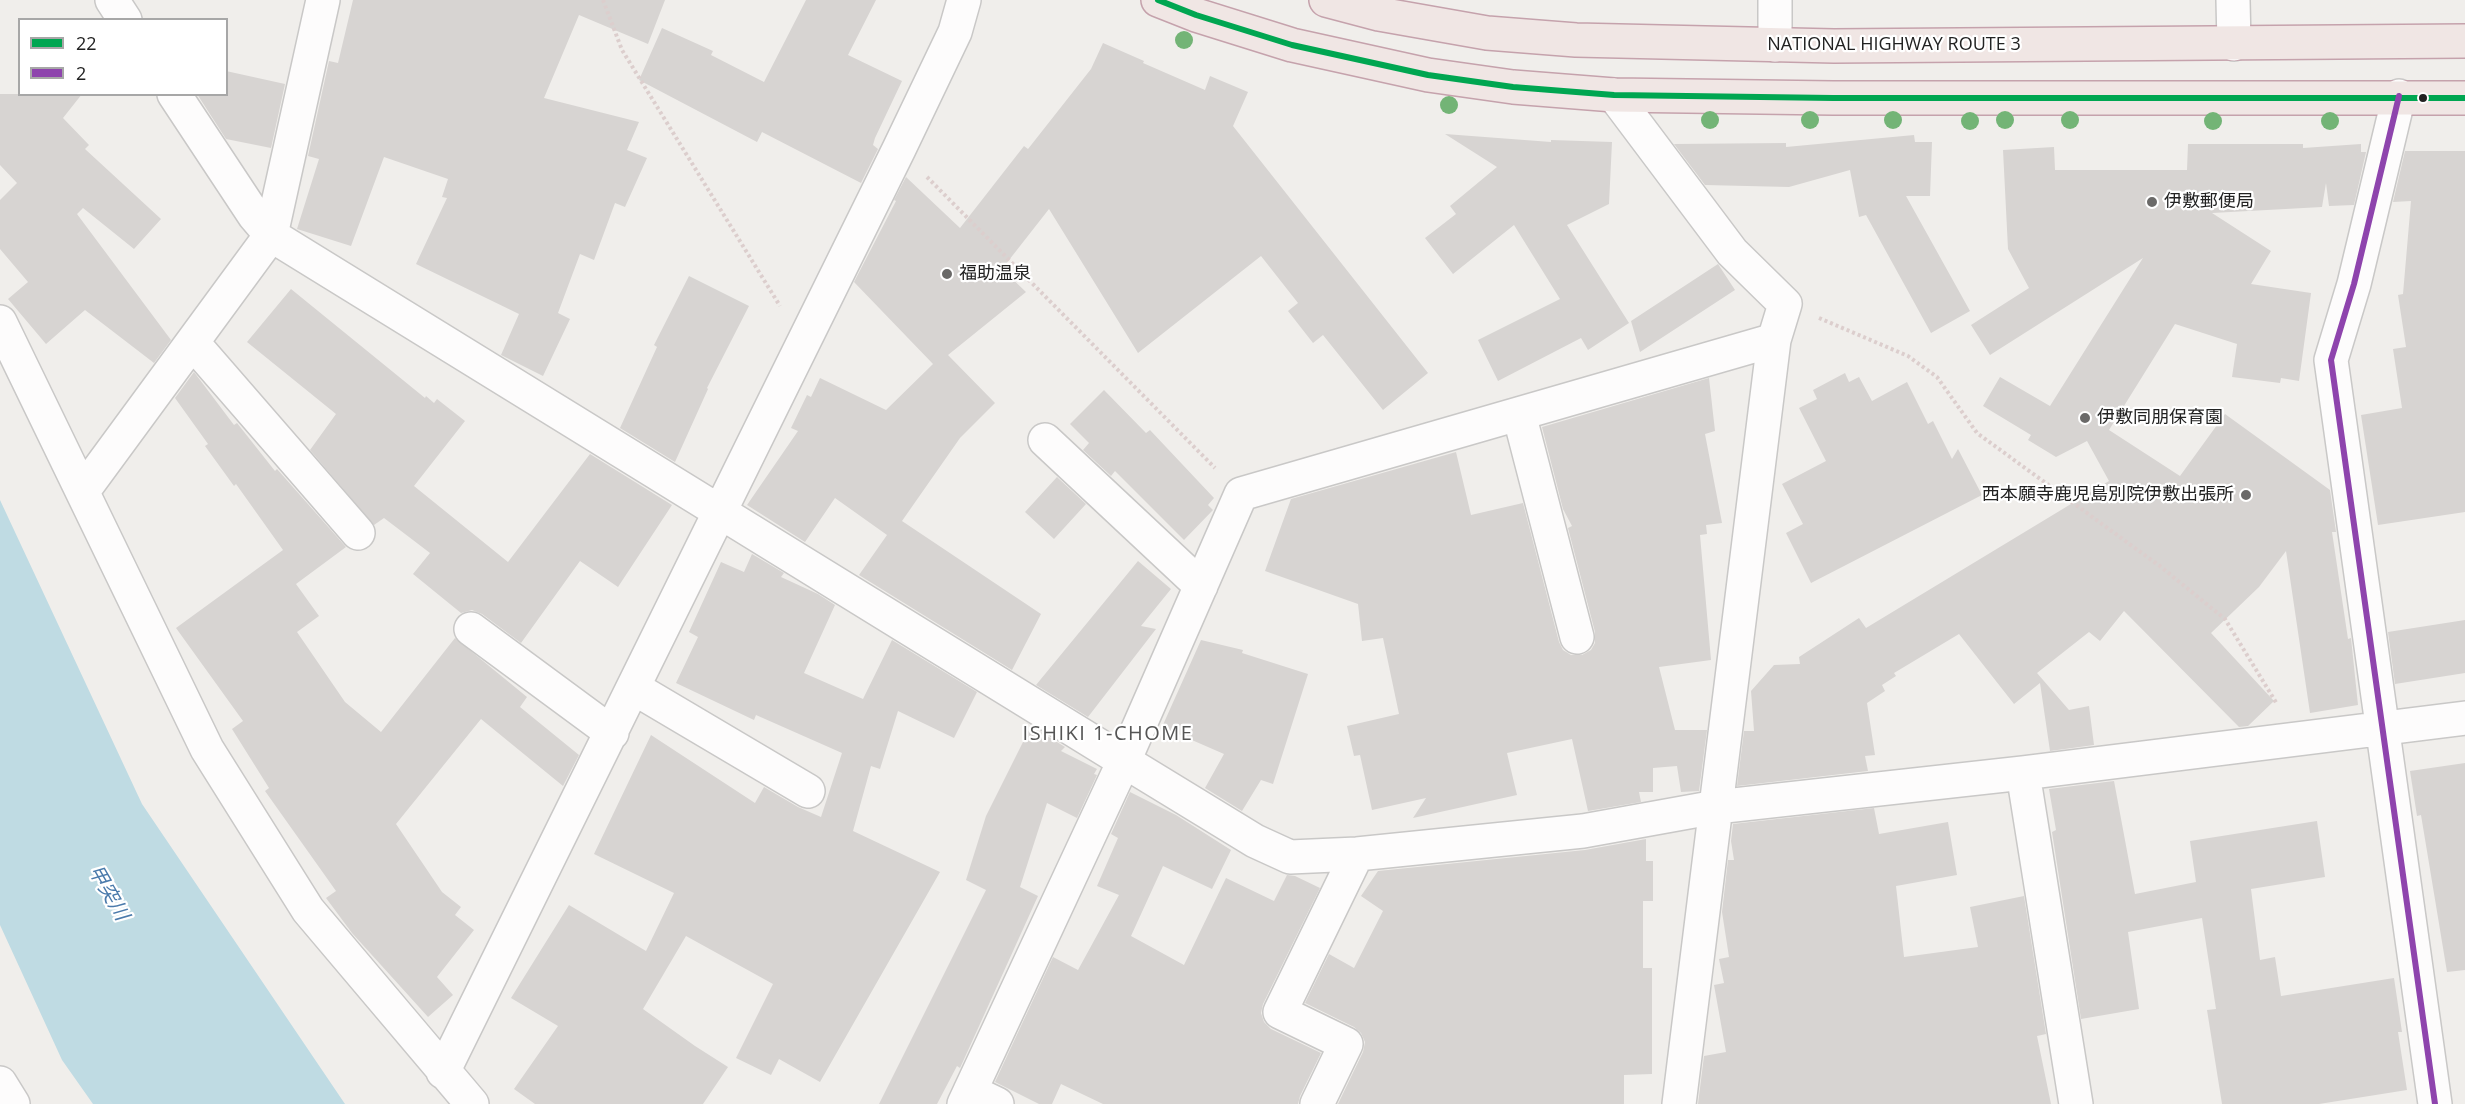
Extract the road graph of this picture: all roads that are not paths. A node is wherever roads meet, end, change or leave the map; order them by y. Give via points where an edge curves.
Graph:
1 (112, 0) edge
2 (323, 0) edge
3 (964, 0) edge
4 (1158, 0) edge
5 (1326, 0) edge
6 (1775, 0) edge
7 (2233, 0) edge
8 (1415, 10) edge
9 (123, 18) edge
10 (2465, 41) edge
11 (2234, 44) junction
12 (1775, 45) junction
13 (1614, 95) junction
14 (175, 96) edge
15 (2399, 96) junction
16 (2465, 98) edge
17 (271, 234) junction
18 (0, 322) edge
19 (1774, 340) junction
20 (193, 343) junction
21 (1519, 414) junction
22 (1046, 441) dead end
23 (82, 491) junction
24 (720, 513) junction
25 (358, 533) dead end
26 (1201, 586) junction
27 (471, 629) dead end
28 (1577, 637) dead end
29 (634, 688) junction
30 (2465, 718) edge
31 (2383, 727) junction
32 (612, 733) junction
33 (1124, 761) junction
34 (2023, 772) junction
35 (808, 791) dead end
36 (1716, 807) junction
37 (1356, 854) junction
38 (443, 1072) junction
39 (0, 1083) edge
40 (977, 1100) edge
41 (13, 1104) edge
42 (472, 1104) edge
43 (1317, 1104) edge
44 (1679, 1104) edge
45 (2076, 1104) edge
46 (2435, 1104) edge

1 - 9 street
2 - 17 street
3 - 24 street via 955,32
4 - 13 highway via 1292,45 1428,75
5 - 8 highway, NATIONAL HIGHWAY ROUTE 3 via 1379,14
6 - 12 street
7 - 11 street
8 - 12 highway, NATIONAL HIGHWAY ROUTE 3 via 1487,33 1575,40
10 - 11 highway, NATIONAL HIGHWAY ROUTE 3
11 - 12 highway, NATIONAL HIGHWAY ROUTE 3
13 - 15 highway
13 - 19 street via 1732,252 1785,304
14 - 17 street via 254,215
15 - 16 highway
15 - 31 street via 2354,284 2331,360
17 - 20 street
17 - 24 street
18 - 23 street
19 - 21 street
19 - 36 street
20 - 23 street
20 - 25 street
21 - 26 street via 1241,494
21 - 28 street
22 - 26 street
23 - 38 street via 207,749 308,910
24 - 29 street
24 - 33 street
26 - 33 street
27 - 32 street
29 - 32 street
29 - 35 street
30 - 31 street
31 - 34 street
31 - 46 street
32 - 38 street
33 - 37 street via 1255,841 1290,857
33 - 40 street
34 - 36 street
34 - 45 street
36 - 37 street via 1582,831
36 - 44 street
37 - 43 street via 1280,1012 1346,1044
38 - 42 street
39 - 41 street

